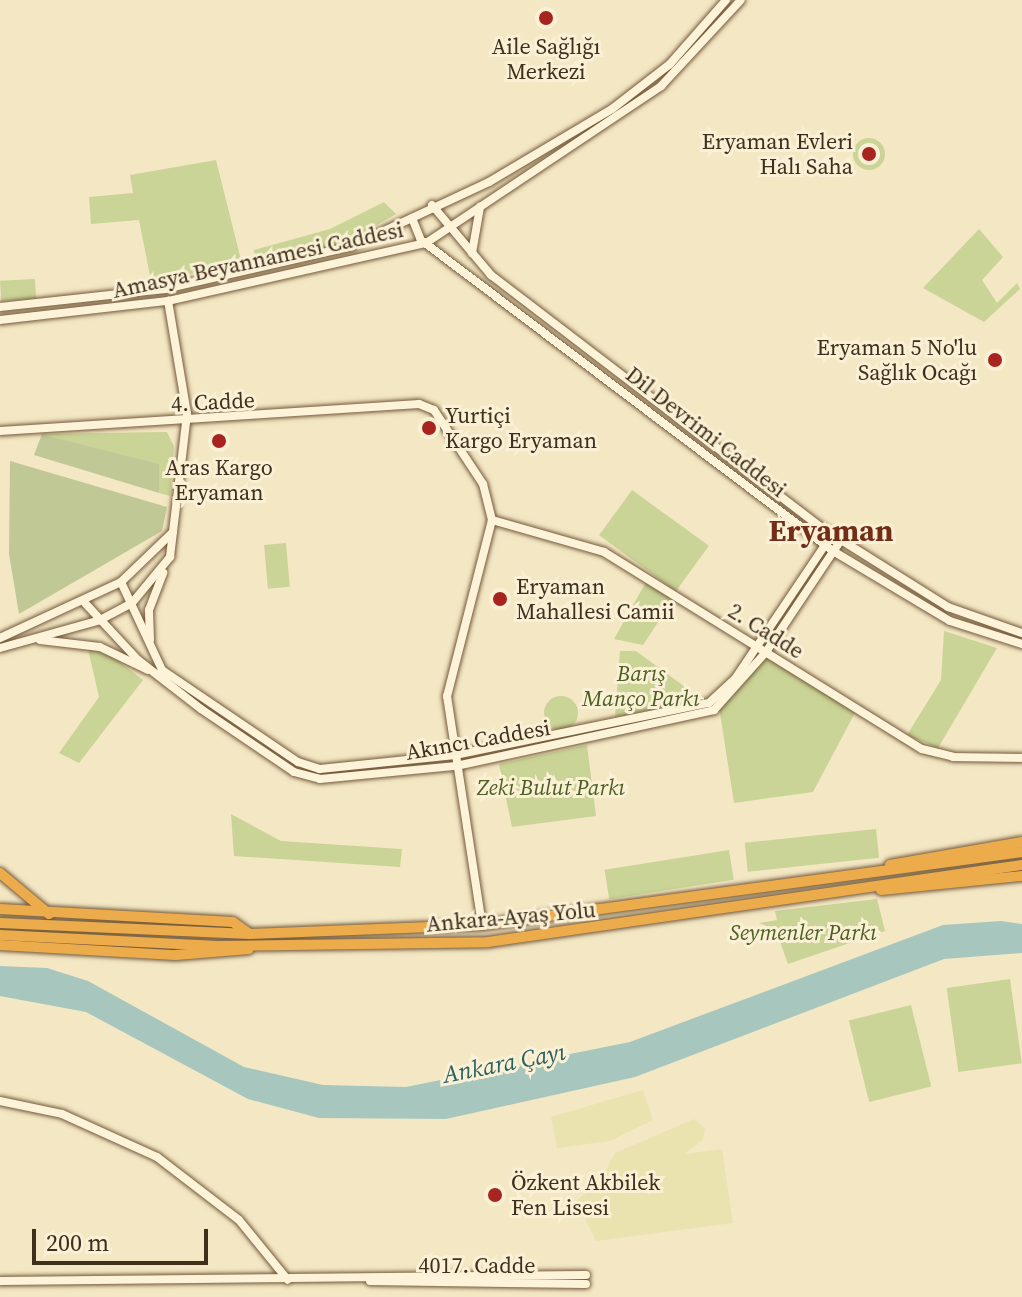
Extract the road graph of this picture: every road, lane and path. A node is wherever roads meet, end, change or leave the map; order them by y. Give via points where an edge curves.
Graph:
1 (726, 0) edge
2 (741, 0) edge
3 (432, 205) junction
4 (480, 205) junction
5 (412, 218) junction
6 (450, 229) junction
7 (426, 243) junction
8 (472, 254) junction
9 (168, 301) junction
10 (0, 307) edge
11 (0, 320) edge
12 (186, 422) junction
13 (0, 431) edge
14 (492, 520) junction
15 (822, 528) junction
16 (173, 532) junction
17 (815, 538) junction
18 (841, 540) junction
19 (825, 545) junction
20 (833, 551) junction
21 (164, 569) junction
22 (121, 582) junction
23 (85, 603) junction
24 (132, 603) junction
25 (100, 620) junction
26 (1022, 633) edge
27 (0, 638) edge
28 (27, 640) junction
29 (1022, 644) edge
30 (0, 648) edge
31 (762, 649) junction
32 (152, 653) junction
33 (151, 669) junction
34 (203, 705) junction
35 (591, 734) junction
36 (455, 755) junction
37 (1022, 758) edge
38 (456, 766) junction
39 (1022, 842) edge
40 (1022, 852) edge
41 (1022, 865) edge
42 (0, 873) edge
43 (862, 874) junction
44 (1022, 876) edge
45 (863, 888) junction
46 (2, 911) edge
47 (49, 914) junction
48 (0, 923) edge
49 (482, 925) junction
50 (250, 934) junction
51 (0, 935) edge
52 (0, 945) edge
53 (260, 945) junction
54 (0, 1101) edge
55 (288, 1280) junction
56 (586, 1280) dead end
57 (0, 1281) edge

1 - 3 street via 682,52 620,103 489,182
2 - 4 street via 661,86
3 - 5 street
3 - 6 street via 445,213
4 - 6 street
4 - 8 street
5 - 7 street via 412,231
5 - 10 street, Amasya Beyannamesi Caddesi via 352,246 251,271 150,292
6 - 7 street
6 - 8 street, Dil Devrimi Caddesi
7 - 9 street, Amasya Beyannamesi Caddesi
7 - 17 street, Dil Devrimi Caddesi
8 - 15 street, Dil Devrimi Caddesi
9 - 11 street, Amasya Beyannamesi Caddesi
9 - 12 street
12 - 13 street, 4. Cadde
12 - 14 street, 4. Cadde via 428,404 473,467
12 - 16 street
14 - 31 street, 2. Cadde via 595,547
14 - 36 street via 448,688
15 - 17 street
15 - 18 street, Dil Devrimi Caddesi
16 - 21 street
16 - 22 street
17 - 19 street, Dil Devrimi Caddesi
18 - 20 street, Akıncı Caddesi
18 - 26 street, Dil Devrimi Caddesi via 948,607
19 - 20 street, Dil Devrimi Caddesi
19 - 31 street, Akıncı Caddesi
20 - 29 street, Dil Devrimi Caddesi via 950,621
20 - 31 street, Akıncı Caddesi
21 - 24 street
21 - 32 street via 147,621
22 - 23 street
22 - 24 street, Akıncı Caddesi
23 - 25 street, Akıncı Caddesi
23 - 27 street
24 - 25 street
24 - 32 street, Akıncı Caddesi
25 - 28 street
25 - 33 street, Akıncı Caddesi
28 - 30 street
28 - 33 street via 91,645
31 - 35 street, Akıncı Caddesi via 714,710
31 - 37 street, 2. Cadde via 922,749 953,757
32 - 34 street, Akıncı Caddesi via 162,670
33 - 34 street, Akıncı Caddesi
34 - 36 street, Akıncı Caddesi via 314,769
34 - 38 street, Akıncı Caddesi via 307,778
35 - 36 street, Akıncı Caddesi
35 - 38 street, Akıncı Caddesi
36 - 38 street
38 - 49 street
39 - 43 highway
40 - 43 highway, Ankara-Ayaş Yolu
41 - 45 highway, Ankara-Ayaş Yolu
42 - 47 highway
43 - 49 highway, Ankara-Ayaş Yolu
44 - 45 highway via 908,892
45 - 53 highway, Ankara-Ayaş Yolu via 488,942
46 - 47 highway
47 - 50 highway via 233,922
48 - 50 highway, Ankara-Ayaş Yolu
49 - 50 highway, Ankara-Ayaş Yolu
51 - 53 highway, Ankara-Ayaş Yolu
52 - 53 highway via 176,955
54 - 55 street via 62,1114 157,1157 239,1220
55 - 56 street, 4017. Cadde
55 - 57 street, 4017. Cadde

